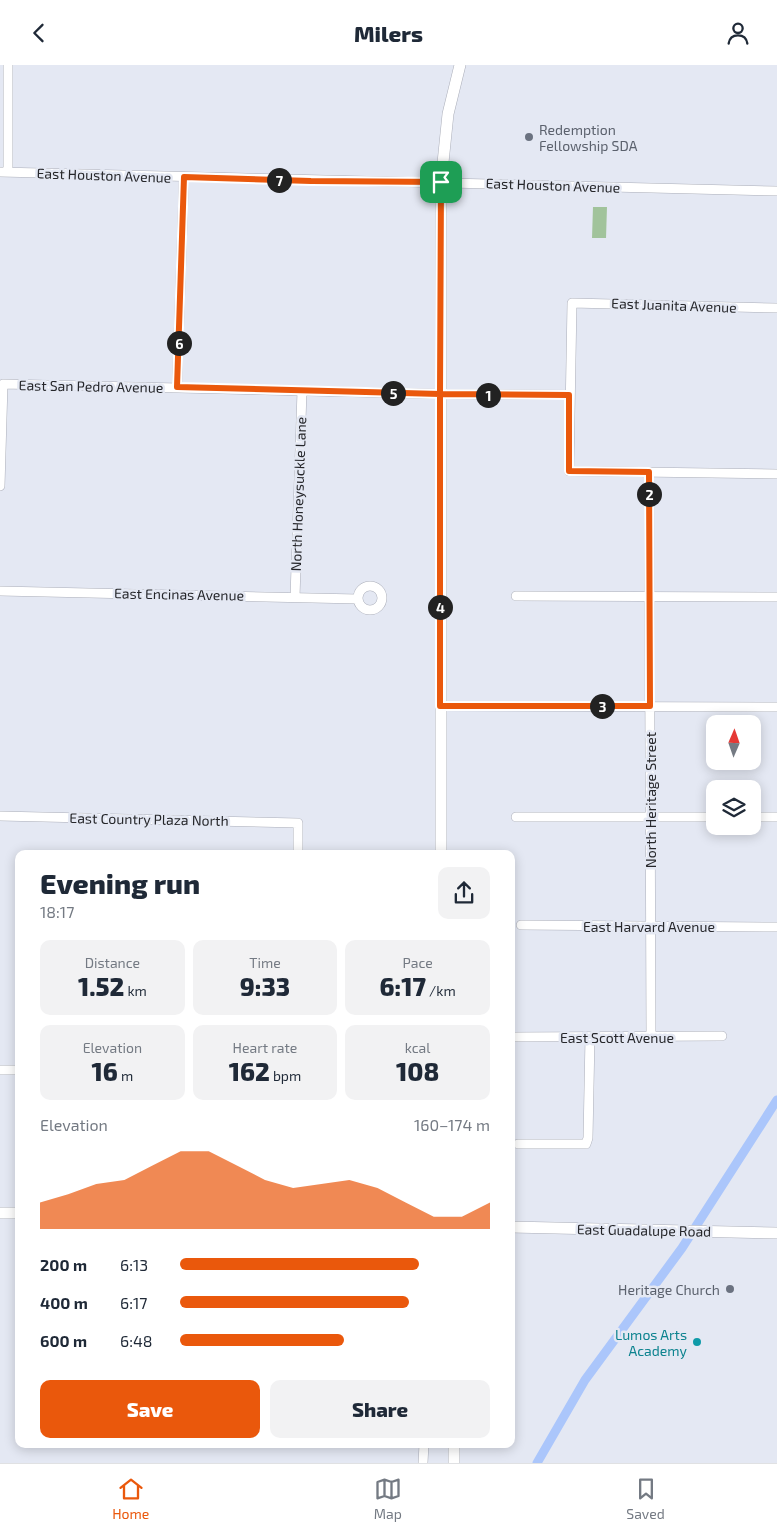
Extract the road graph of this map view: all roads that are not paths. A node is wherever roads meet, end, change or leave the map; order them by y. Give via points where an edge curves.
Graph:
1 (8, 65) edge
2 (460, 65) edge
3 (4, 172) edge
4 (184, 177) junction
5 (441, 182) junction
6 (777, 191) edge
7 (777, 308) edge
8 (177, 387) junction
9 (302, 391) junction
10 (440, 394) junction
11 (569, 395) junction
12 (649, 472) junction
13 (777, 474) edge
14 (0, 486) edge
15 (0, 591) edge
16 (516, 596) dead end
17 (294, 597) junction
18 (650, 597) junction
19 (777, 597) edge
20 (358, 599) dead end
21 (440, 706) junction
22 (650, 706) junction
23 (777, 707) edge
24 (0, 816) edge
25 (516, 817) dead end
26 (650, 817) junction
27 (706, 817) edge
28 (761, 817) edge
29 (777, 817) edge
30 (298, 850) edge
31 (440, 850) edge
32 (521, 925) dead end
33 (651, 926) junction
34 (777, 927) edge
35 (515, 1037) edge
36 (590, 1037) junction
37 (651, 1037) junction
38 (722, 1037) dead end
39 (0, 1070) edge
40 (15, 1070) edge
41 (518, 1144) dead end
42 (0, 1213) edge
43 (15, 1213) edge
44 (515, 1227) edge
45 (777, 1233) edge
46 (424, 1448) edge
47 (454, 1448) edge
48 (423, 1463) edge
49 (454, 1463) edge

1 - 3 street
2 - 5 main road via 448,114
3 - 4 street, East Houston Avenue
4 - 5 street, East Houston Avenue
4 - 8 street
5 - 6 street, East Houston Avenue
5 - 10 main road
7 - 11 street, East Juanita Avenue via 572,303
8 - 9 street, East San Pedro Avenue
8 - 14 street, East San Pedro Avenue via 4,384
9 - 10 street, East San Pedro Avenue
9 - 17 street, North Honeysuckle Lane
10 - 11 street, East San Pedro Avenue
10 - 21 main road
11 - 12 street via 569,471
12 - 13 street
12 - 18 street, North Heritage Street
15 - 17 street, East Encinas Avenue
16 - 18 street
17 - 20 street, East Encinas Avenue
18 - 19 street
18 - 22 street, North Heritage Street
21 - 22 street
21 - 31 main road
22 - 23 street
22 - 26 street, North Heritage Street
24 - 30 street, East Country Plaza North via 298,823
25 - 26 street
26 - 27 street
26 - 33 street, North Heritage Street
28 - 29 street
32 - 33 street, East Harvard Avenue
33 - 34 street, East Harvard Avenue
33 - 37 street, North Heritage Street
35 - 36 street, East Scott Avenue
36 - 37 street, East Scott Avenue
36 - 41 street via 586,1144
37 - 38 street, East Scott Avenue
39 - 40 street
42 - 43 main road
44 - 45 main road, East Guadalupe Road
46 - 48 street
47 - 49 main road

